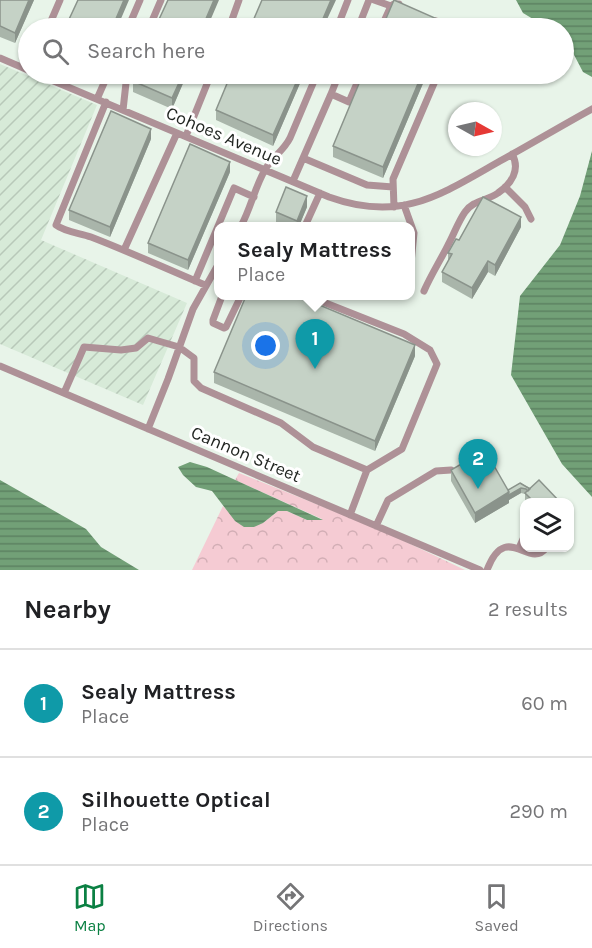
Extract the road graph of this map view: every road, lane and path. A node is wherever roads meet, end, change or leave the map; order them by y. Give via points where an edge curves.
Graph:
1 (60, 0) edge
2 (140, 0) edge
3 (160, 0) edge
4 (239, 0) edge
5 (348, 0) edge
6 (369, 0) edge
7 (375, 0) edge
8 (391, 6) junction
9 (409, 9) edge
10 (52, 18) edge
11 (132, 18) edge
12 (152, 18) edge
13 (233, 18) edge
14 (341, 18) edge
15 (362, 18) edge
16 (386, 18) edge
17 (0, 59) edge
18 (18, 66) edge
19 (61, 84) edge
20 (104, 84) edge
21 (126, 84) edge
22 (207, 84) edge
23 (314, 84) edge
24 (334, 84) edge
25 (357, 84) edge
26 (434, 84) edge
27 (330, 94) junction
28 (97, 99) junction
29 (106, 102) junction
30 (592, 109) edge
31 (123, 110) junction
32 (177, 133) junction
33 (186, 136) junction
34 (512, 154) junction
35 (303, 158) junction
36 (265, 170) junction
37 (293, 181) junction
38 (393, 187) junction
39 (505, 187) junction
40 (320, 193) junction
41 (254, 197) junction
42 (404, 206) junction
43 (393, 207) junction
44 (531, 219) dead end
45 (222, 222) edge
46 (243, 222) edge
47 (307, 222) edge
48 (410, 222) edge
49 (214, 244) edge
50 (124, 250) junction
51 (214, 271) edge
52 (195, 281) junction
53 (205, 285) junction
54 (424, 291) dead end
55 (220, 300) edge
56 (239, 300) edge
57 (318, 300) edge
58 (179, 347) junction
59 (0, 366) edge
60 (64, 393) junction
61 (148, 429) junction
62 (367, 470) junction
63 (451, 470) edge
64 (350, 515) junction
65 (376, 526) junction
66 (519, 548) edge
67 (525, 552) edge
68 (543, 552) edge
69 (480, 570) edge
70 (487, 570) edge

1 - 10 street
2 - 11 street
3 - 12 street
4 - 13 street
5 - 14 street
6 - 15 street
7 - 8 street
8 - 9 street via 398,4
8 - 16 street
17 - 18 street
19 - 28 street, Cohoes Avenue
20 - 28 street
21 - 31 street
22 - 33 street
23 - 36 street via 285,148
24 - 27 street
25 - 27 street via 349,102
26 - 38 street
27 - 35 street
28 - 29 street, Cohoes Avenue
29 - 31 street, Cohoes Avenue
29 - 50 street via 56,225
30 - 34 street, Cohoes Avenue
31 - 32 street, Cohoes Avenue
32 - 33 street, Cohoes Avenue
32 - 50 street
33 - 36 street, Cohoes Avenue
34 - 39 street via 516,169
34 - 42 street, Cohoes Avenue via 436,196
35 - 37 street
35 - 38 street via 368,185
36 - 37 street, Cohoes Avenue
36 - 41 street
37 - 40 street, Cohoes Avenue
38 - 43 street
39 - 44 street
39 - 54 street via 465,211
40 - 43 street, Cohoes Avenue via 354,204
40 - 47 street
41 - 45 street via 234,188
41 - 46 street
42 - 43 street, Cohoes Avenue
42 - 48 street
49 - 52 street
50 - 52 street
51 - 53 street
52 - 53 street
53 - 58 street
55 - 56 street via 213,323 224,328
57 - 62 street via 404,333 430,350 437,363 402,448
58 - 60 street via 147,338 136,348 84,347
58 - 61 street
58 - 62 street via 194,358 194,381 201,388 281,423 313,447
59 - 60 street, Cannon Street
60 - 61 street, Cannon Street
61 - 64 street, Cannon Street
62 - 64 street
63 - 65 street via 436,471 388,501
64 - 65 street, Cannon Street
65 - 69 street, Cannon Street
66 - 70 street via 500,549
67 - 68 street

